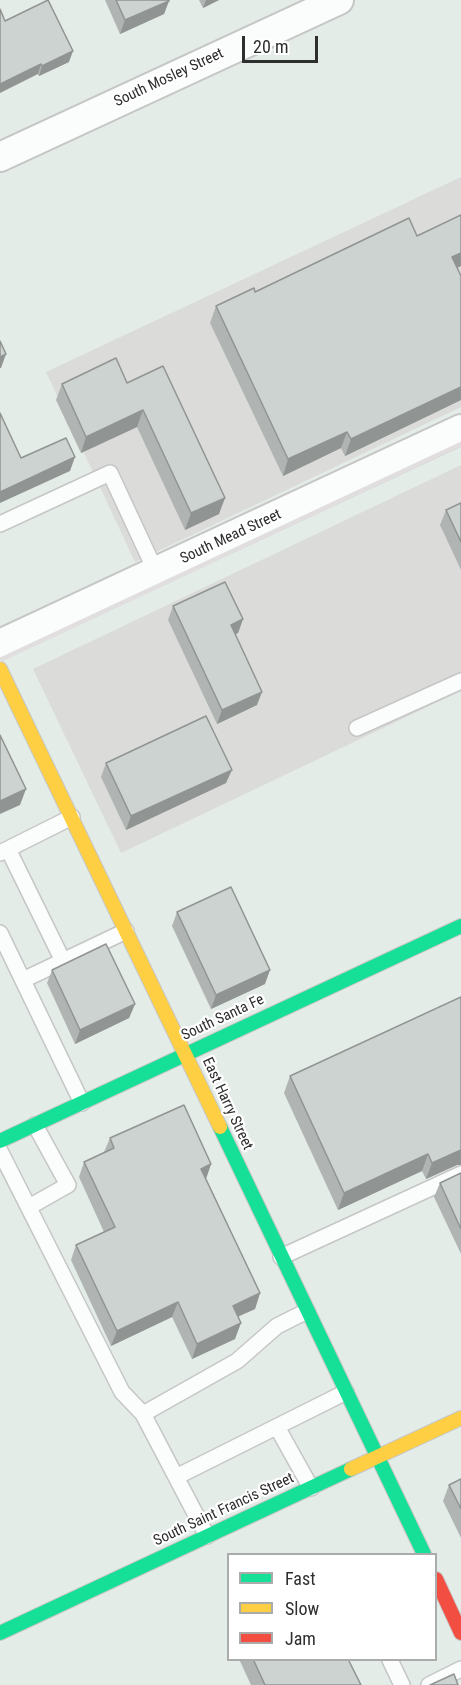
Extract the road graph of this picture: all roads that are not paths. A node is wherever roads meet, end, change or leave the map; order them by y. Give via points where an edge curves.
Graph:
1 (339, 0) edge
2 (0, 157) edge
3 (461, 429) edge
4 (0, 524) edge
5 (156, 572) junction
6 (0, 644) edge
7 (1, 672) edge
8 (461, 681) edge
9 (357, 728) dead end
10 (72, 817) junction
11 (4, 851) edge
12 (461, 926) edge
13 (126, 931) junction
14 (0, 933) edge
15 (63, 961) junction
16 (22, 980) junction
17 (185, 1054) junction
18 (82, 1103) junction
19 (35, 1125) junction
20 (0, 1141) edge
21 (0, 1151) edge
22 (461, 1174) edge
23 (29, 1207) junction
24 (281, 1257) junction
25 (308, 1311) junction
26 (346, 1392) junction
27 (143, 1414) junction
28 (461, 1418) edge
29 (277, 1427) junction
30 (377, 1457) junction
31 (176, 1478) junction
32 (310, 1488) junction
33 (207, 1536) junction
34 (424, 1553) edge
35 (437, 1583) edge
36 (0, 1633) edge
37 (461, 1633) edge
38 (391, 1661) edge
39 (461, 1669) edge
40 (402, 1685) edge
41 (429, 1685) edge

1 - 2 street, South Mosley Street
3 - 5 street, South Mead Street
4 - 5 lane via 110,473
5 - 6 street, South Mead Street
7 - 10 street, East Harry Street
8 - 9 lane
10 - 11 lane
10 - 13 street, East Harry Street
11 - 15 lane
12 - 17 street, South Santa Fe
13 - 15 lane
13 - 17 street, East Harry Street
14 - 16 lane
15 - 16 lane
16 - 18 lane
17 - 18 street, South Santa Fe
17 - 24 street, East Harry Street
18 - 19 street, South Santa Fe
19 - 20 street, South Santa Fe
19 - 23 lane via 68,1185
21 - 23 lane
22 - 24 lane
23 - 27 lane via 122,1392
24 - 25 street, East Harry Street
25 - 26 street, East Harry Street
25 - 27 lane via 277,1326 237,1361
26 - 29 lane
26 - 30 street, East Harry Street
27 - 31 lane
28 - 30 street, South Saint Francis Street
29 - 31 lane
29 - 32 lane
30 - 32 street, South Saint Francis Street
30 - 34 street, East Harry Street
31 - 33 lane
32 - 33 street, South Saint Francis Street
33 - 36 street, South Saint Francis Street
35 - 37 street
38 - 40 lane
39 - 41 lane

